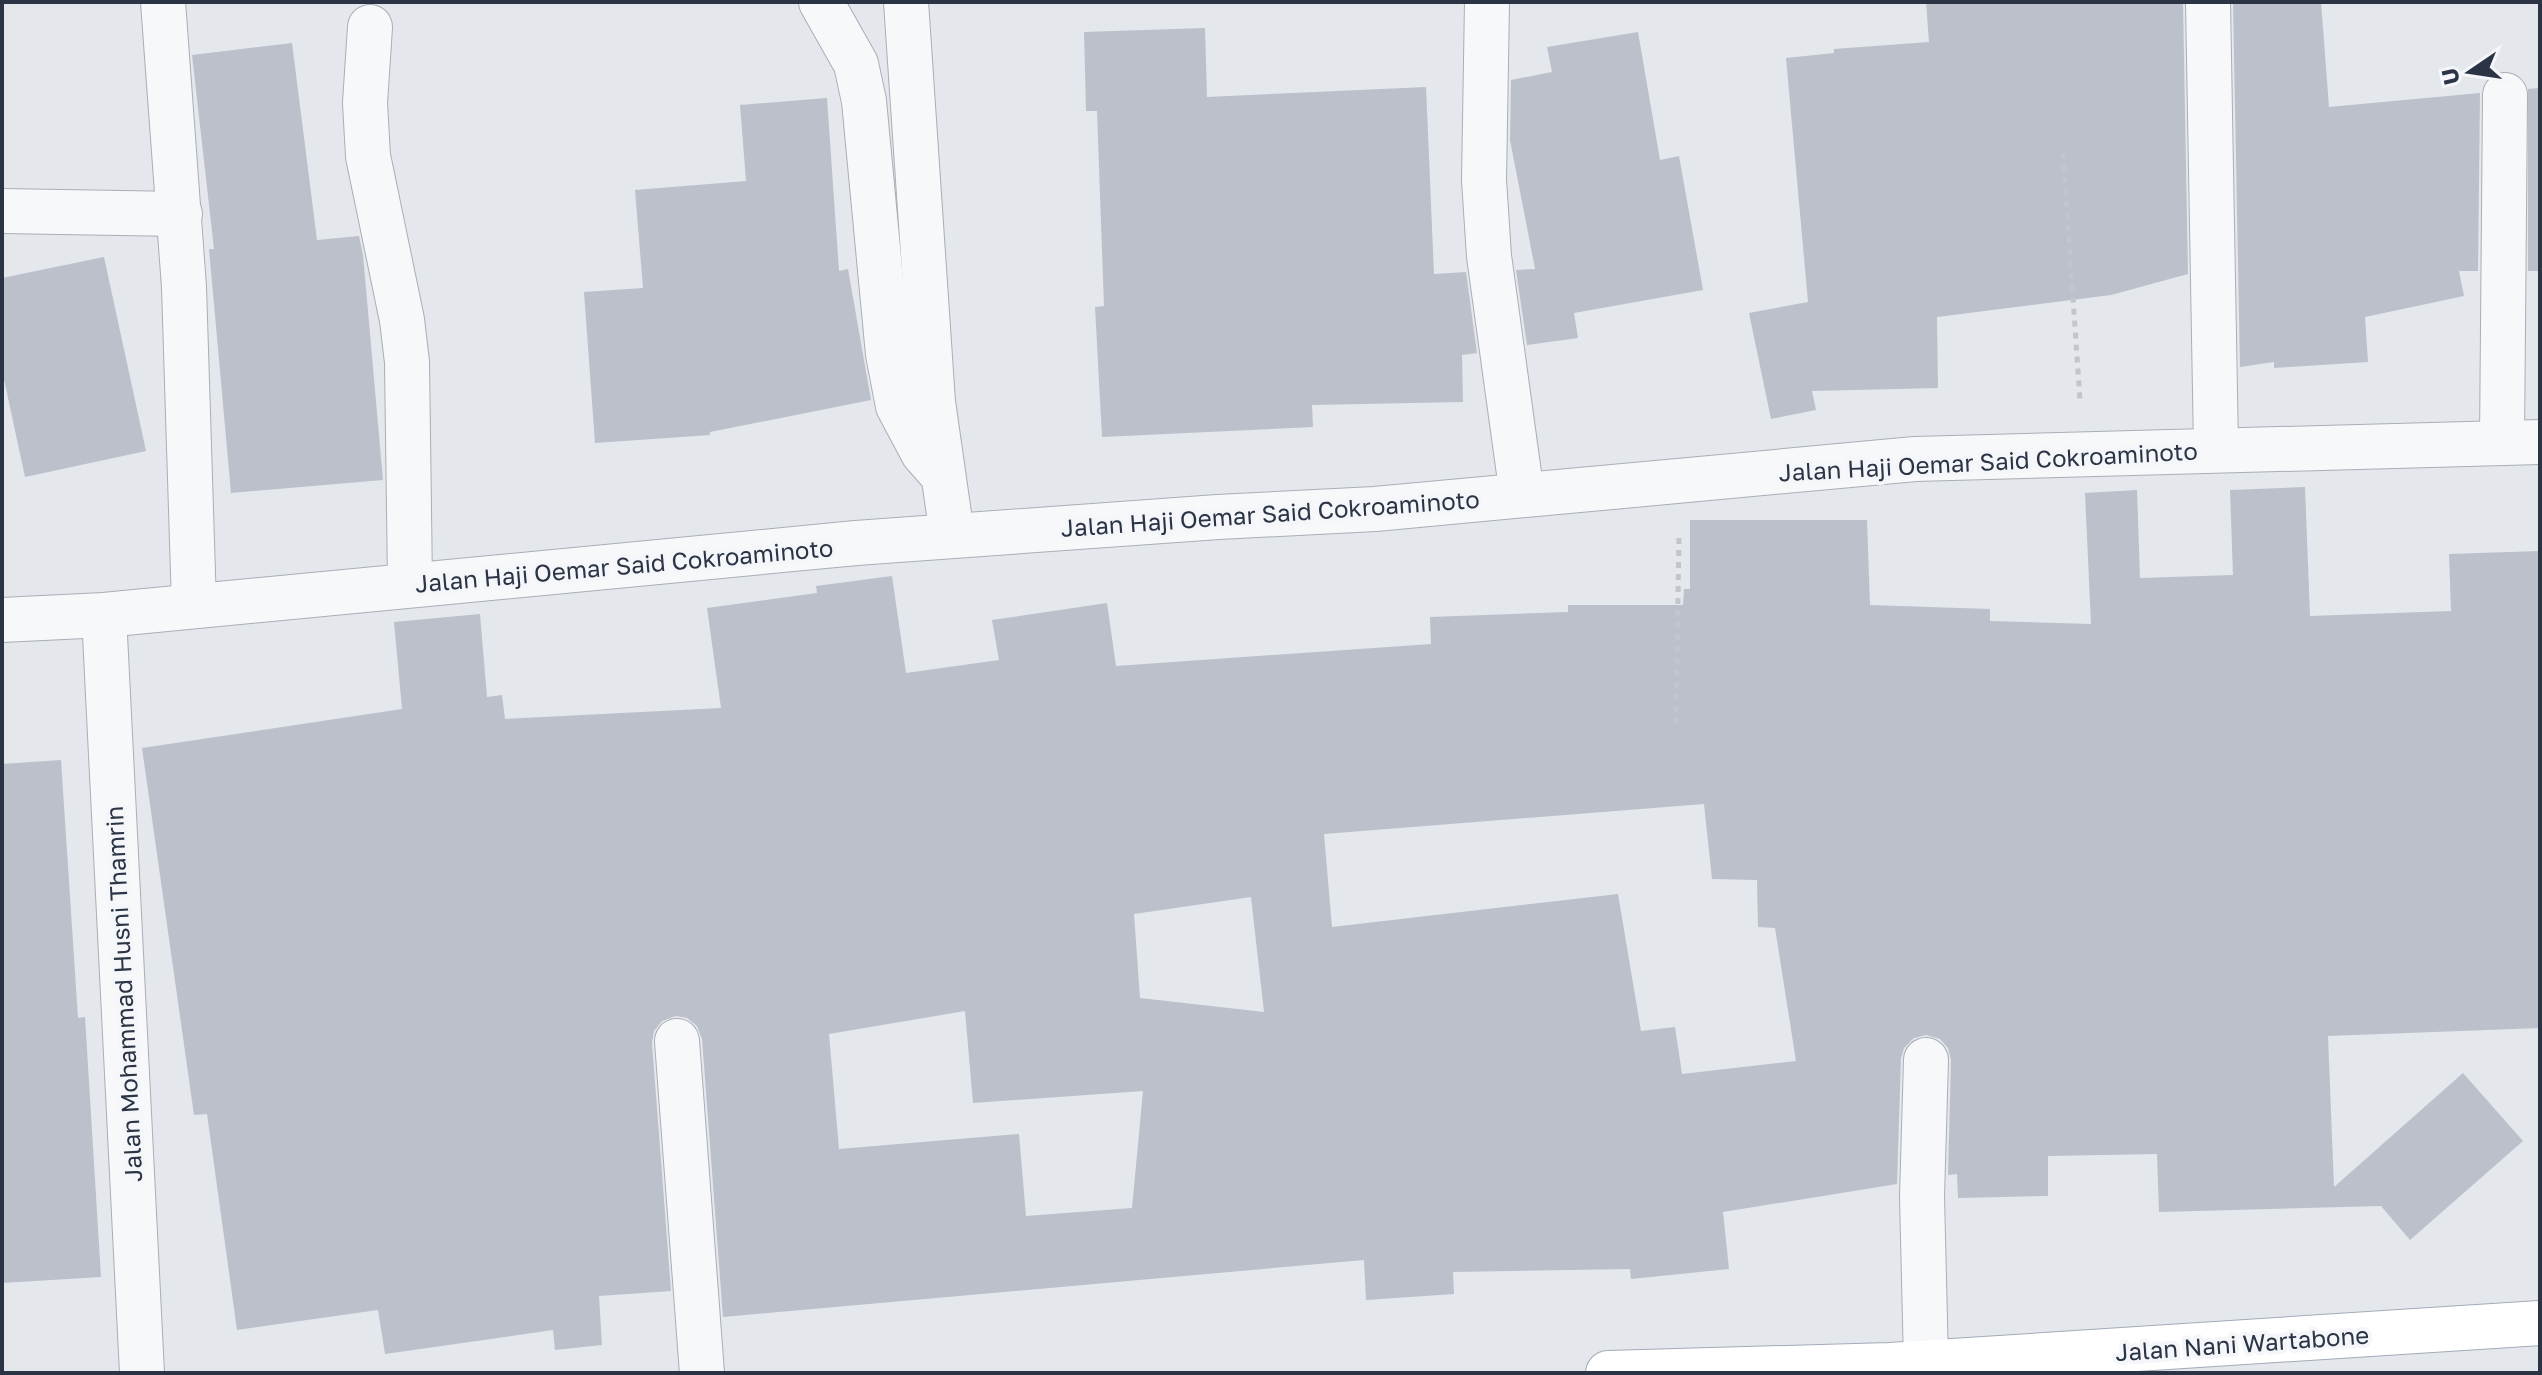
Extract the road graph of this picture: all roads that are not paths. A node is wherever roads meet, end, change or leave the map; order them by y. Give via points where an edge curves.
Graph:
1 (163, 2) edge
2 (821, 2) edge
3 (906, 2) edge
4 (1487, 2) edge
5 (2208, 2) edge
6 (370, 27) dead end
7 (2505, 95) dead end
8 (2, 211) edge
9 (180, 214) junction
10 (2521, 442) edge
11 (2216, 448) junction
12 (942, 475) junction
13 (1522, 495) junction
14 (952, 535) junction
15 (410, 584) junction
16 (194, 605) junction
17 (104, 615) junction
18 (2, 620) edge
19 (677, 1041) dead end
20 (1926, 1060) dead end
21 (2540, 1323) edge
22 (1926, 1362) junction
23 (1982, 1366) edge
24 (142, 1373) edge
25 (702, 1373) edge
26 (1608, 1373) edge

1 - 9 street
2 - 12 street via 856,64 864,101 888,354 898,406 923,453
3 - 12 street
4 - 13 street via 1484,180 1489,256
5 - 11 street
6 - 15 street via 368,156 407,362
7 - 10 street
8 - 9 street
9 - 16 street
10 - 11 street, Jalan Haji Oemar Said Cokroaminoto
11 - 13 street, Jalan Haji Oemar Said Cokroaminoto via 1915,459
12 - 14 street
13 - 14 street, Jalan Haji Oemar Said Cokroaminoto
14 - 15 street, Jalan Haji Oemar Said Cokroaminoto
15 - 16 street, Jalan Haji Oemar Said Cokroaminoto
16 - 17 street, Jalan Haji Oemar Said Cokroaminoto
17 - 18 street, Jalan Haji Oemar Said Cokroaminoto
17 - 24 street, Jalan Mohammad Husni Thamrin
19 - 25 street
20 - 22 street
21 - 23 main road, Jalan Nani Wartabone
22 - 23 main road, Jalan Nani Wartabone
22 - 26 main road, Jalan Nani Wartabone

